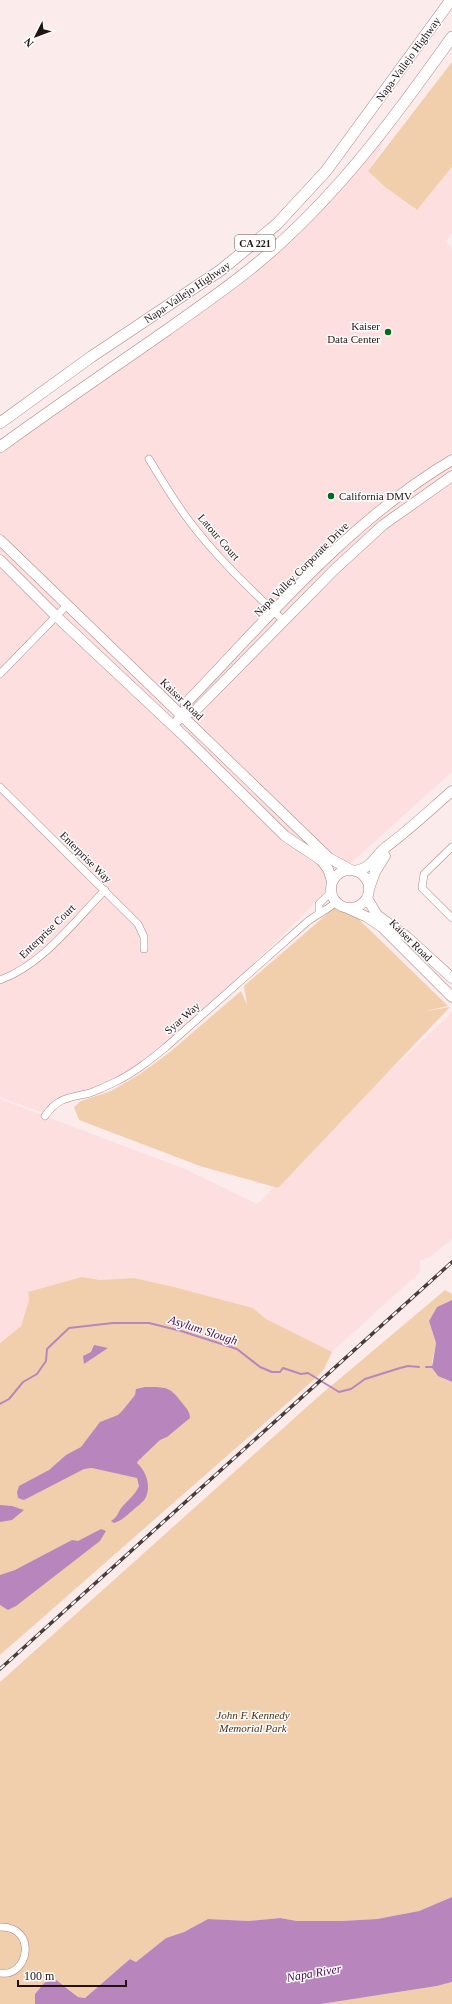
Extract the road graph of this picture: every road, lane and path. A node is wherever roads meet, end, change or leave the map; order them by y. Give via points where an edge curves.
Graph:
1 (451, 0) edge
2 (452, 37) edge
3 (0, 423) edge
4 (0, 447) edge
5 (149, 459) dead end
6 (452, 460) edge
7 (452, 476) edge
8 (0, 540) edge
9 (0, 560) edge
10 (67, 605) junction
11 (274, 611) junction
12 (56, 616) junction
13 (284, 621) junction
14 (0, 674) edge
15 (184, 714) junction
16 (173, 725) junction
17 (0, 787) edge
18 (450, 796) edge
19 (395, 841) junction
20 (452, 847) edge
21 (353, 870) junction
22 (332, 881) junction
23 (104, 890) junction
24 (331, 892) junction
25 (368, 893) junction
26 (336, 902) junction
27 (348, 908) junction
28 (319, 912) junction
29 (452, 918) edge
30 (144, 949) dead end
31 (452, 978) edge
32 (0, 980) edge
33 (452, 997) edge
34 (45, 1116) dead end
35 (0, 1927) edge
36 (0, 1973) edge

1 - 3 main road, Napa-Vallejo Highway / CA 221 via 326,171 277,224 221,270 91,357
2 - 4 main road, Napa-Vallejo Highway / CA 221 via 364,156 289,236 232,284
5 - 11 street, Latour Court via 199,533
6 - 11 street, Napa Valley Corporate Drive via 381,510 340,545
7 - 13 street, Napa Valley Corporate Drive via 383,525
8 - 10 street, Kaiser Road
9 - 12 street
10 - 12 street
10 - 15 street, Kaiser Road
11 - 13 street, Latour Court
11 - 15 street, Napa Valley Corporate Drive via 186,703
12 - 14 street
12 - 16 street
13 - 15 street, Napa Valley Corporate Drive via 194,712
15 - 16 street, Napa Valley Corporate Drive
15 - 21 street, Kaiser Road via 329,858
16 - 22 street via 285,836 320,860 328,869
17 - 23 street, Enterprise Way
18 - 19 street
19 - 21 street via 380,852 372,864
19 - 25 street via 375,872
20 - 29 street via 424,874 422,888
21 - 22 street via 340,873
21 - 25 street via 365,878
22 - 24 street
23 - 30 street, Enterprise Way via 138,924 144,937
23 - 32 street, Enterprise Court via 34,962 18,973
24 - 26 street
24 - 28 street, Syar Way via 319,904
25 - 27 street via 357,907
25 - 31 street, Kaiser Road via 377,915 407,937
26 - 27 street
26 - 28 street, Syar Way via 326,911
27 - 33 street, Kaiser Road via 382,927
28 - 34 street, Syar Way via 145,1063 107,1086 60,1101 51,1106
35 - 36 street via 12,1928 19,1932 25,1953 20,1966 4,1974

